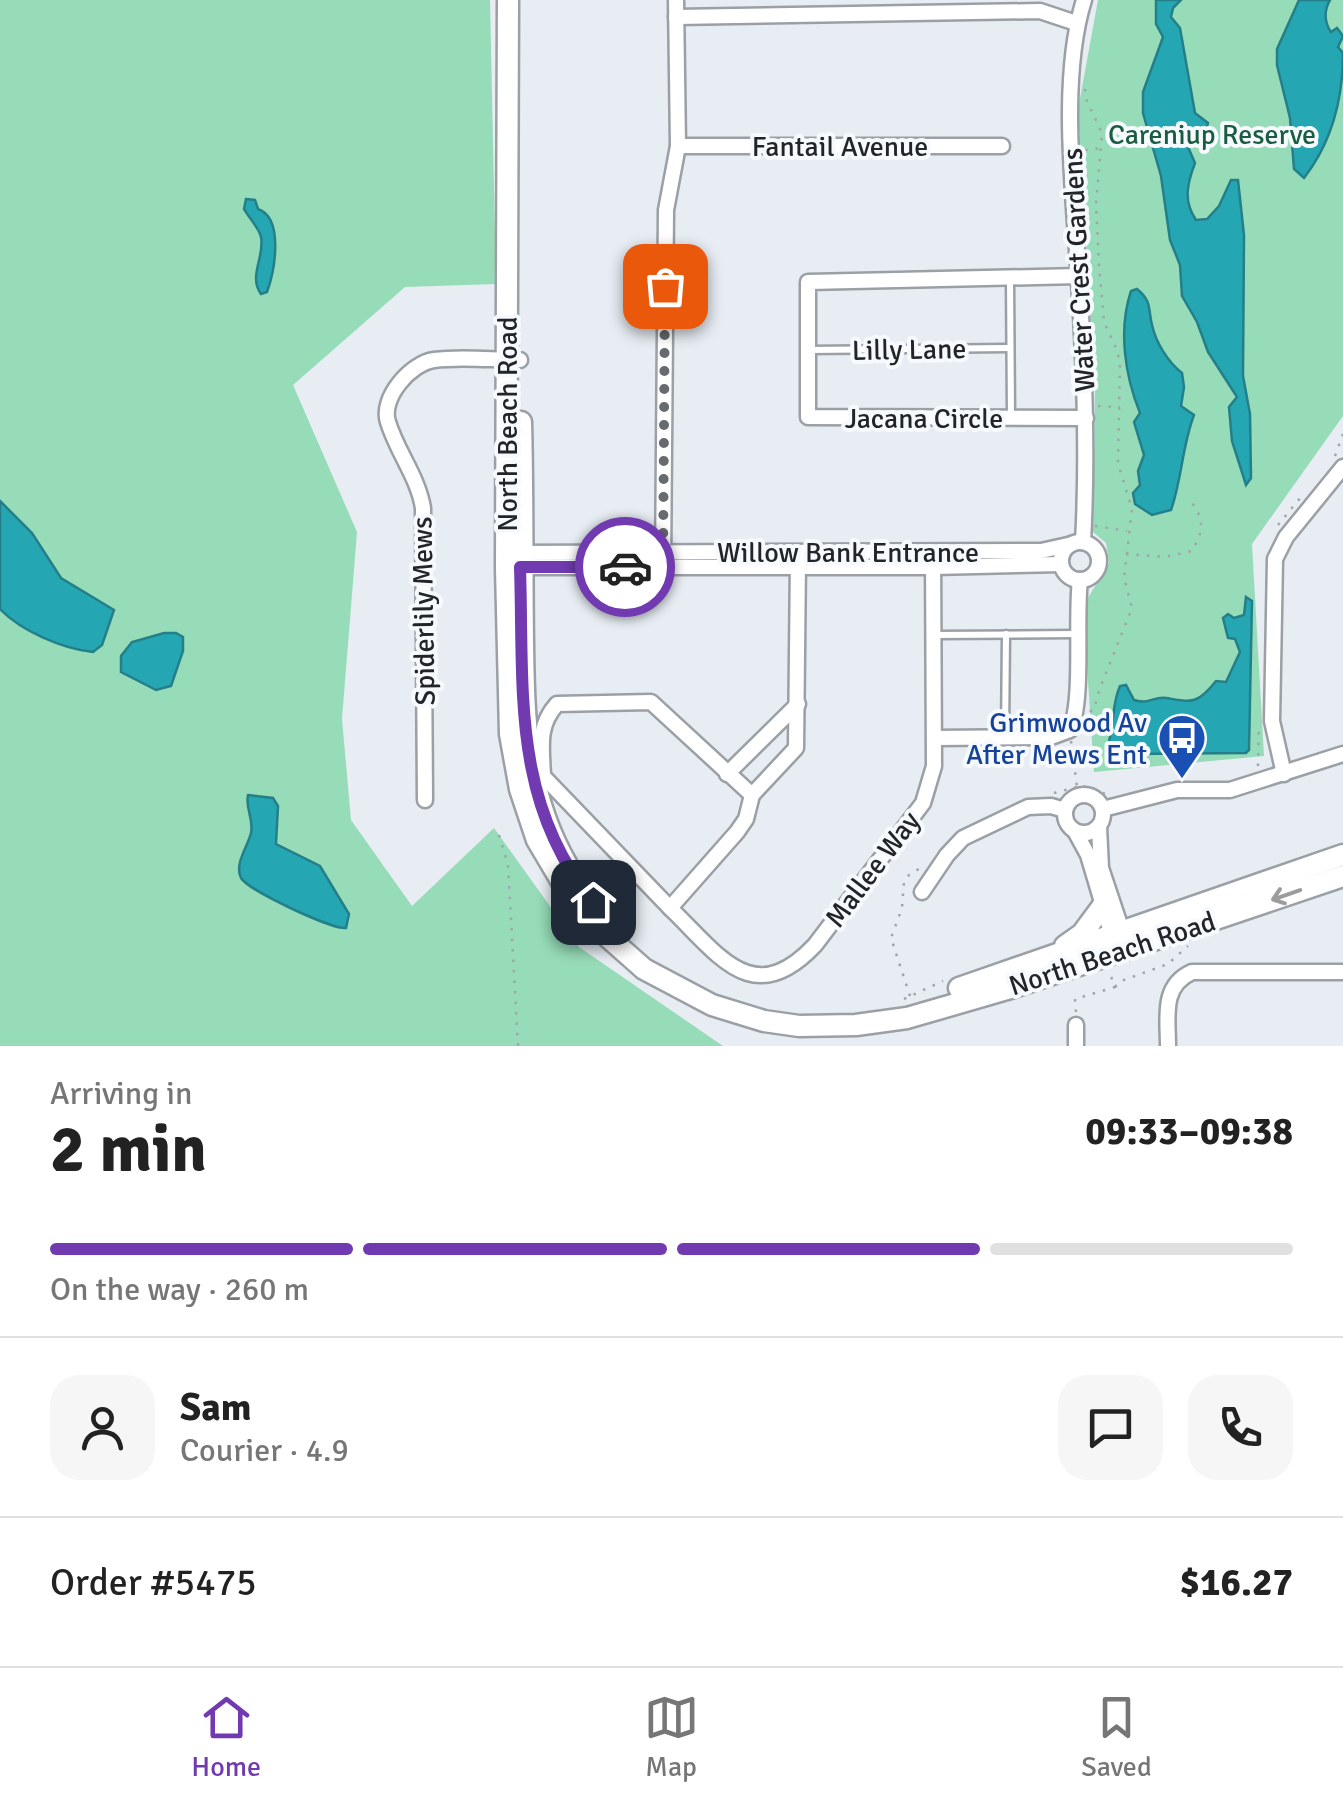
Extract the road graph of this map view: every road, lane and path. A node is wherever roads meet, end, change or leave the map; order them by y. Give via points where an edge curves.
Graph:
1 (508, 0) edge
2 (519, 0) edge
3 (676, 0) edge
4 (1084, 0) edge
5 (951, 6) edge
6 (812, 7) edge
7 (676, 17) junction
8 (1076, 23) junction
9 (1084, 85) dead end
10 (678, 146) junction
11 (1002, 146) dead end
12 (1103, 148) junction
13 (1070, 152) junction
14 (1079, 276) junction
15 (1010, 278) junction
16 (1010, 348) junction
17 (808, 350) junction
18 (514, 360) junction
19 (1122, 407) junction
20 (1086, 412) junction
21 (1011, 419) junction
22 (1343, 434) edge
23 (1339, 463) edge
24 (1306, 492) dead end
25 (1189, 499) dead end
26 (1084, 524) junction
27 (1276, 530) dead end
28 (1128, 532) junction
29 (1076, 543) junction
30 (1125, 554) junction
31 (513, 560) junction
32 (663, 560) junction
33 (798, 560) junction
34 (933, 560) junction
35 (1061, 564) junction
36 (1080, 580) junction
37 (1006, 634) junction
38 (1076, 634) junction
39 (934, 635) junction
40 (798, 704) junction
41 (1077, 712) junction
42 (1259, 712) dead end
43 (1070, 730) junction
44 (1005, 737) junction
45 (935, 738) junction
46 (1343, 754) edge
47 (1254, 772) dead end
48 (727, 774) junction
49 (1284, 774) junction
50 (752, 795) junction
51 (425, 800) dead end
52 (1104, 802) junction
53 (1065, 810) junction
54 (1100, 826) junction
55 (1076, 832) junction
56 (499, 835) dead end
57 (1343, 855) edge
58 (1343, 876) edge
59 (922, 892) dead end
60 (1102, 907) junction
61 (670, 908) junction
62 (1194, 939) dead end
63 (1118, 947) junction
64 (1051, 956) junction
65 (1343, 972) edge
66 (1115, 987) junction
67 (1076, 1025) joint
68 (518, 1046) edge
69 (1076, 1046) edge
70 (1168, 1046) edge

1 - 18 main road, North Beach Road
2 - 18 main road, North Beach Road
3 - 7 street
4 - 8 street, Water Crest Gardens
5 - 6 street
5 - 8 street via 1040,11
6 - 7 street
7 - 10 street
8 - 13 street, Water Crest Gardens
9 - 12 path
10 - 11 street, Fantail Avenue
10 - 32 street via 666,210
12 - 13 path
12 - 19 path via 1096,204 1099,265 1104,322 1118,350
13 - 14 street, Water Crest Gardens
14 - 15 street, Jacana Circle
14 - 20 street, Water Crest Gardens
15 - 16 lane
15 - 17 street, Jacana Circle via 808,282
16 - 17 lane, Lilly Lane
16 - 21 lane
17 - 21 street, Jacana Circle via 808,417
18 - 31 main road, North Beach Road
18 - 51 street, Spiderlily Mews via 430,360 386,403 386,420 423,508
19 - 20 path
19 - 28 path via 1118,463 1132,509
20 - 21 street, Jacana Circle
20 - 26 street, Water Crest Gardens
22 - 23 path
23 - 49 street via 1275,559 1272,722
24 - 27 path
25 - 30 path via 1203,524 1192,550 1165,557
26 - 28 path
26 - 29 street, Water Crest Gardens
28 - 30 path
29 - 34 street, Willow Bank Entrance
29 - 35 street
29 - 36 street via 1094,548 1099,559 1092,576
30 - 41 path via 1130,619 1094,709
31 - 32 street, Willow Bank Entrance
31 - 63 main road, North Beach Road via 512,757 538,840 600,930 665,982 764,1020 856,1026 926,1013
31 - 64 main road, North Beach Road via 528,761 538,802 583,889 649,956 726,996 818,1015 898,1008
32 - 33 street, Willow Bank Entrance
33 - 34 street, Willow Bank Entrance
33 - 40 street
34 - 35 street, Willow Bank Entrance
34 - 39 street, Mallee Way
35 - 36 street
36 - 38 street
37 - 38 lane
37 - 39 lane
37 - 44 lane
38 - 41 street
39 - 45 street, Mallee Way
40 - 48 street
40 - 50 street via 796,748
41 - 43 street
42 - 47 path
43 - 44 street
43 - 52 path via 1077,788 1088,786
44 - 45 street
45 - 61 street, Mallee Way via 923,803 796,964 772,976 752,976 724,960
46 - 49 street
48 - 50 street
48 - 61 street via 652,702 557,704 547,715 542,776
49 - 52 street via 1230,790 1177,790
50 - 61 street via 737,832
52 - 53 street via 1084,795
52 - 54 street
53 - 55 street
53 - 59 street via 1028,807 963,838
54 - 55 street
54 - 63 street via 1101,868
55 - 60 street
56 - 68 path via 508,865
57 - 63 main road, North Beach Road
58 -> 63 main road, North Beach Road
60 - 63 street
60 - 64 main road via 1082,934
62 - 66 path via 1168,964
63 - 64 main road, North Beach Road
63 - 66 path
65 - 70 street via 1182,976 1168,998
66 - 67 path via 1075,999
67 - 69 street

